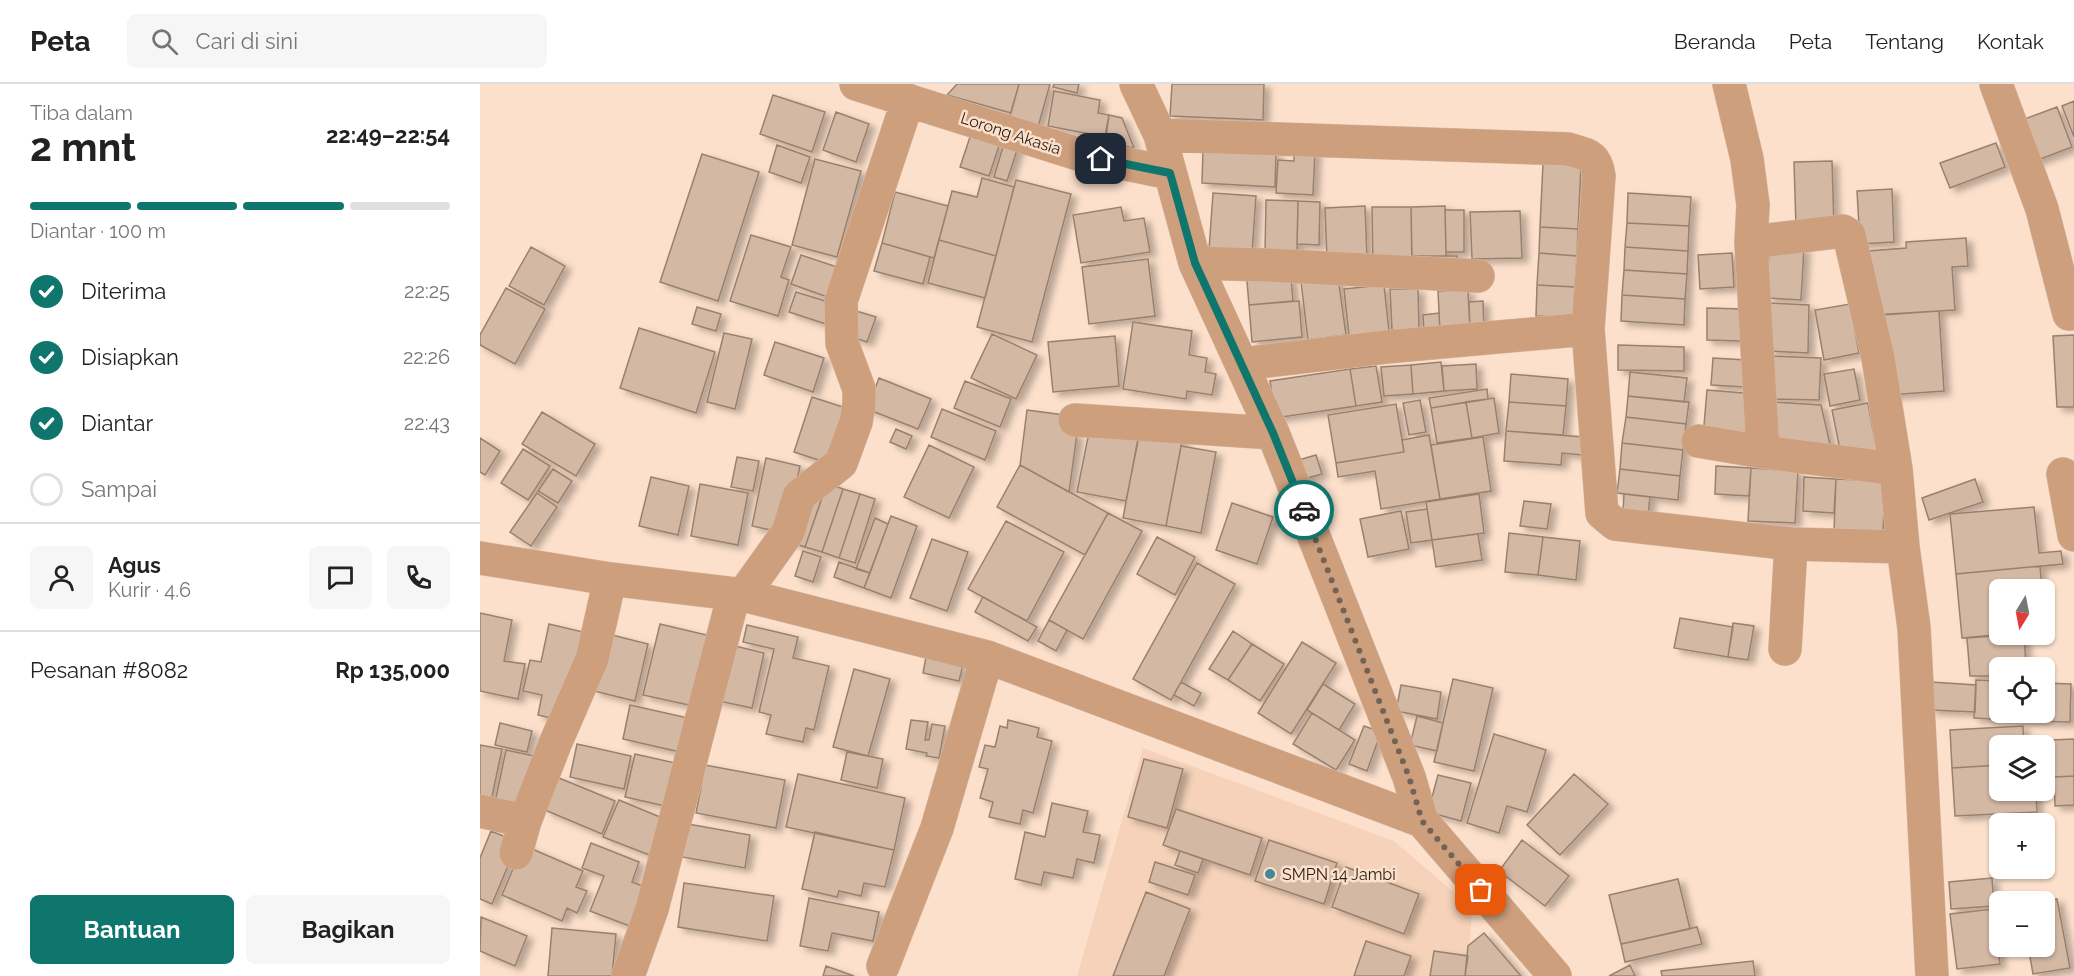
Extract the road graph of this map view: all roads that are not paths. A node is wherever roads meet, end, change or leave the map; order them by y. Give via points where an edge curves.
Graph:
1 (856, 84) edge
2 (1136, 84) edge
3 (1730, 84) edge
4 (1996, 84) edge
5 (908, 100) junction
6 (1160, 135) junction
7 (1170, 173) junction
8 (1751, 242) junction
9 (1195, 263) junction
10 (1478, 276) dead end
11 (2069, 314) dead end
12 (1588, 329) junction
13 (1242, 364) junction
14 (1075, 420) dead end
15 (1273, 433) junction
16 (1698, 441) dead end
17 (1763, 452) junction
18 (1896, 469) junction
19 (2063, 474) dead end
20 (2074, 535) edge
21 (1791, 543) junction
22 (1903, 547) junction
23 (480, 558) edge
24 (610, 579) junction
25 (738, 594) junction
26 (1785, 649) dead end
27 (987, 657) junction
28 (480, 811) edge
29 (525, 821) junction
30 (1422, 821) junction
31 (516, 852) dead end
32 (883, 966) dead end
33 (628, 976) edge
34 (1555, 976) edge
35 (1932, 976) edge

1 - 5 street, Lorong Akasia
2 - 6 street
3 - 8 street via 1747,159 1753,205
4 - 11 street via 2042,209
5 - 7 street, Lorong Akasia via 1078,154
5 - 25 street via 841,301 842,343 859,389 856,422 841,463 800,496 788,532
6 - 7 street
6 - 12 street via 1568,149 1591,156 1598,164 1599,176
7 - 9 street
8 - 17 street
8 - 18 street via 1843,231 1849,235 1878,358
9 - 10 street
9 - 13 street
12 - 13 street
12 - 21 street via 1602,513 1615,524
13 - 15 street
14 - 15 street
15 - 30 street via 1409,777
16 - 17 street
17 - 18 street
18 - 22 street
19 - 20 street
21 - 22 street
21 - 26 street
22 - 35 street via 1914,628
23 - 24 street
24 - 25 street
24 - 29 street via 592,659
25 - 27 street
25 - 33 street via 652,909
27 - 30 street
27 - 32 street via 937,828
28 - 29 street
29 - 31 street
30 - 34 street

